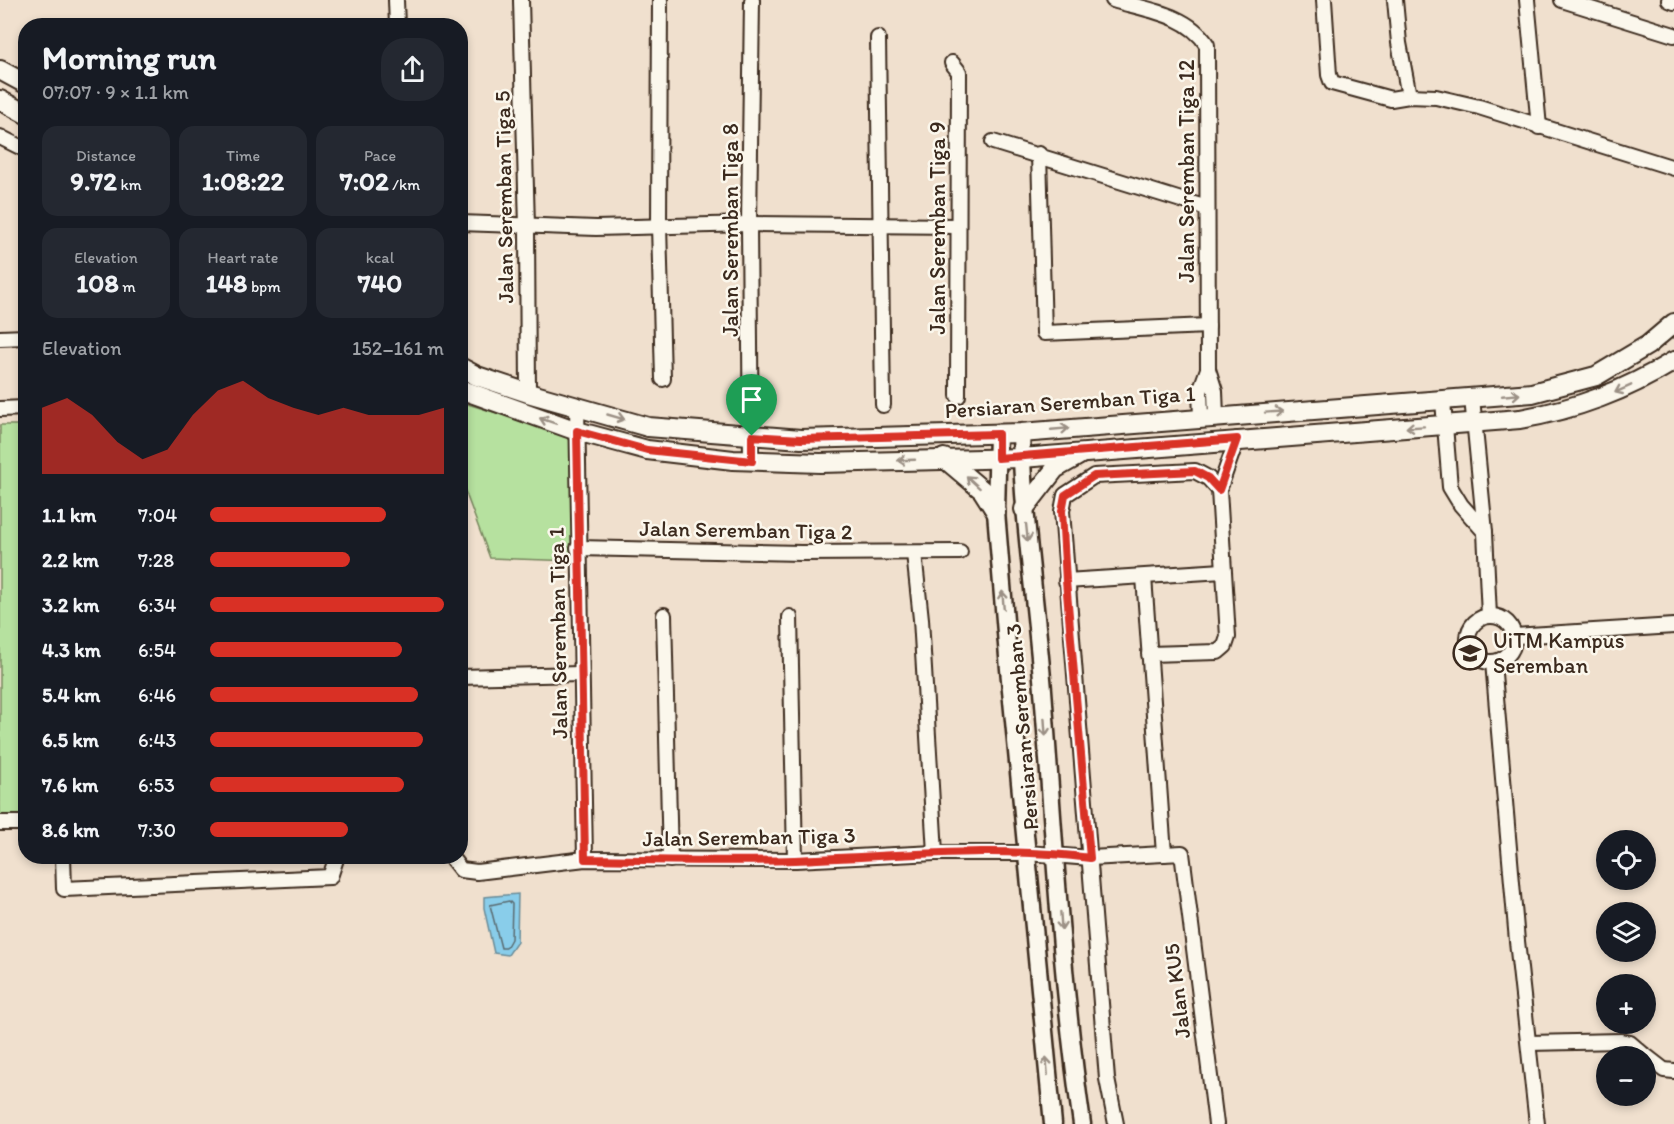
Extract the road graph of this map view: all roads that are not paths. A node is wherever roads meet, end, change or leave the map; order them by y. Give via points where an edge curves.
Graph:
1 (396, 0) edge
2 (521, 0) edge
3 (660, 0) edge
4 (752, 0) edge
5 (1113, 0) edge
6 (1324, 0) edge
7 (1395, 0) edge
8 (1527, 0) edge
9 (1562, 0) edge
10 (1669, 0) edge
11 (1674, 2) edge
12 (396, 18) edge
13 (1674, 35) edge
14 (878, 38) dead end
15 (952, 63) dead end
16 (0, 70) edge
17 (18, 80) edge
18 (1409, 96) junction
19 (0, 100) edge
20 (18, 110) edge
21 (1539, 126) junction
22 (0, 137) edge
23 (993, 142) dead end
24 (18, 146) edge
25 (1039, 154) junction
26 (1674, 168) edge
27 (1207, 208) junction
28 (468, 223) edge
29 (749, 224) junction
30 (879, 224) junction
31 (659, 225) junction
32 (958, 226) junction
33 (527, 227) junction
34 (1674, 323) edge
35 (1208, 326) junction
36 (18, 337) edge
37 (0, 338) edge
38 (1674, 361) edge
39 (468, 371) edge
40 (663, 379) dead end
41 (468, 392) edge
42 (528, 393) junction
43 (958, 396) dead end
44 (1472, 398) junction
45 (1443, 401) junction
46 (883, 405) dead end
47 (577, 406) junction
48 (18, 408) edge
49 (0, 409) edge
50 (1208, 417) junction
51 (1473, 424) junction
52 (1445, 425) junction
53 (577, 431) junction
54 (1021, 433) junction
55 (998, 434) junction
56 (752, 436) junction
57 (1237, 439) junction
58 (1082, 453) junction
59 (944, 458) junction
60 (998, 458) junction
61 (1022, 458) junction
62 (752, 461) junction
63 (1219, 490) junction
64 (1024, 510) junction
65 (996, 512) junction
66 (1485, 532) junction
67 (578, 548) junction
68 (960, 552) dead end
69 (914, 553) junction
70 (1223, 571) junction
71 (1144, 577) junction
72 (1066, 581) junction
73 (664, 615) dead end
74 (1489, 616) junction
75 (790, 617) dead end
76 (1674, 626) edge
77 (1515, 636) junction
78 (1149, 654) junction
79 (1493, 662) junction
80 (580, 674) junction
81 (468, 677) edge
82 (18, 823) edge
83 (0, 824) edge
84 (935, 853) junction
85 (1027, 853) junction
86 (1182, 853) joint
87 (1056, 854) junction
88 (1164, 854) junction
89 (1090, 858) junction
90 (585, 859) junction
91 (670, 860) junction
92 (795, 860) junction
93 (63, 864) edge
94 (336, 864) edge
95 (456, 864) edge
96 (1529, 1043) junction
97 (1633, 1046) edge
98 (1656, 1064) edge
99 (1674, 1071) edge
100 (1053, 1124) edge
101 (1082, 1124) edge
102 (1116, 1124) edge
103 (1216, 1124) edge
104 (1537, 1124) edge

1 - 12 street
2 - 33 street, Jalan Seremban Tiga 5
3 - 31 street
4 - 29 street, Jalan Seremban Tiga 8
5 - 27 street, Jalan Seremban Tiga 12 via 1186,23 1207,45
6 - 18 street via 1332,82 1391,99
7 - 18 street
8 - 21 street
9 - 13 street
10 - 11 street
14 - 30 street
15 - 32 street, Jalan Seremban Tiga 9 via 959,72
16 - 17 main road
18 - 21 street via 1446,99
19 - 20 main road
21 - 26 street
22 - 24 street
23 - 25 street
25 - 27 street
25 - 35 street via 1044,333
27 - 35 street, Jalan Seremban Tiga 12
28 - 33 street
29 - 30 street
29 - 31 street
29 - 56 street, Jalan Seremban Tiga 8
30 - 32 street
30 - 46 street
31 - 33 street
31 - 40 street
32 - 43 street, Jalan Seremban Tiga 9
33 - 42 street, Jalan Seremban Tiga 5
44 -> 34 main road, Persiaran Seremban Tiga 1 via 1532,393 1596,376 1648,345
35 - 50 street, Jalan Seremban Tiga 12 via 1208,369 1200,391
36 - 37 street
38 -> 51 main road via 1640,382 1565,411
39 - 42 main road, Persiaran Seremban Tiga 1
53 -> 41 main road
42 - 47 main road, Persiaran Seremban Tiga 1
44 - 45 main road, Persiaran Seremban Tiga 1
44 - 51 street
50 -> 45 main road, Persiaran Seremban Tiga 1
45 - 52 street
47 - 53 street, Jalan Seremban Tiga 1
47 -> 56 main road, Persiaran Seremban Tiga 1 via 648,427
48 - 49 street
54 -> 50 main road, Persiaran Seremban Tiga 1
51 - 52 main road
51 - 66 street
52 -> 57 main road
52 - 66 street via 1450,488
53 - 62 main road via 647,450
53 - 67 street, Jalan Seremban Tiga 1
54 - 55 main road, Persiaran Seremban Tiga 1
54 - 61 street, Persiaran Seremban 3
55 - 56 main road, Persiaran Seremban Tiga 1 via 801,439
55 - 60 street, Persiaran Seremban 3
56 - 62 street, Jalan Seremban Tiga 8
57 - 58 main road
57 - 63 street
58 - 61 main road
58 - 64 main road via 1055,469
59 - 60 main road
59 -> 62 main road via 820,463
65 -> 59 main road via 982,490
60 - 61 main road
60 - 65 street, Persiaran Seremban 3
61 - 64 street, Persiaran Seremban 3
63 - 70 street
63 - 72 street via 1195,471 1094,476 1077,485 1065,495 1062,511
64 -> 87 street, Persiaran Seremban 3
85 -> 65 street, Persiaran Seremban 3
66 - 74 street
67 - 69 street, Jalan Seremban Tiga 2
67 - 80 street, Jalan Seremban Tiga 1
68 - 69 street, Jalan Seremban Tiga 2
69 - 84 street via 926,677
70 - 71 street
70 - 78 street via 1228,637 1225,646 1218,652
71 - 72 street
71 - 78 street
72 - 89 street
73 - 91 street
74 - 77 street via 1503,618
74 - 79 street via 1470,629 1469,645 1478,658
75 - 92 street
76 - 77 street
77 - 79 street via 1507,657
78 - 88 street
79 - 96 street
80 - 81 street
80 - 90 street, Jalan Seremban Tiga 1
82 - 83 street
84 - 85 street, Jalan Seremban Tiga 3
84 - 92 street, Jalan Seremban Tiga 3
85 - 87 street, Jalan Seremban Tiga 3
100 -> 85 street, Persiaran Seremban 3
86 - 88 street, Jalan Seremban Tiga 3
86 - 103 street, Jalan KU5
87 - 89 street, Jalan Seremban Tiga 3
87 -> 101 street, Persiaran Seremban 3 via 1067,1023
88 - 89 street, Jalan Seremban Tiga 3
89 - 102 street via 1107,1079
90 - 91 street, Jalan Seremban Tiga 3
90 - 95 street, Jalan Seremban Tiga 3 via 477,872 461,870
91 - 92 street, Jalan Seremban Tiga 3
93 - 94 street via 64,889 330,877
96 - 97 street via 1621,1041
96 - 104 street
98 - 99 street

